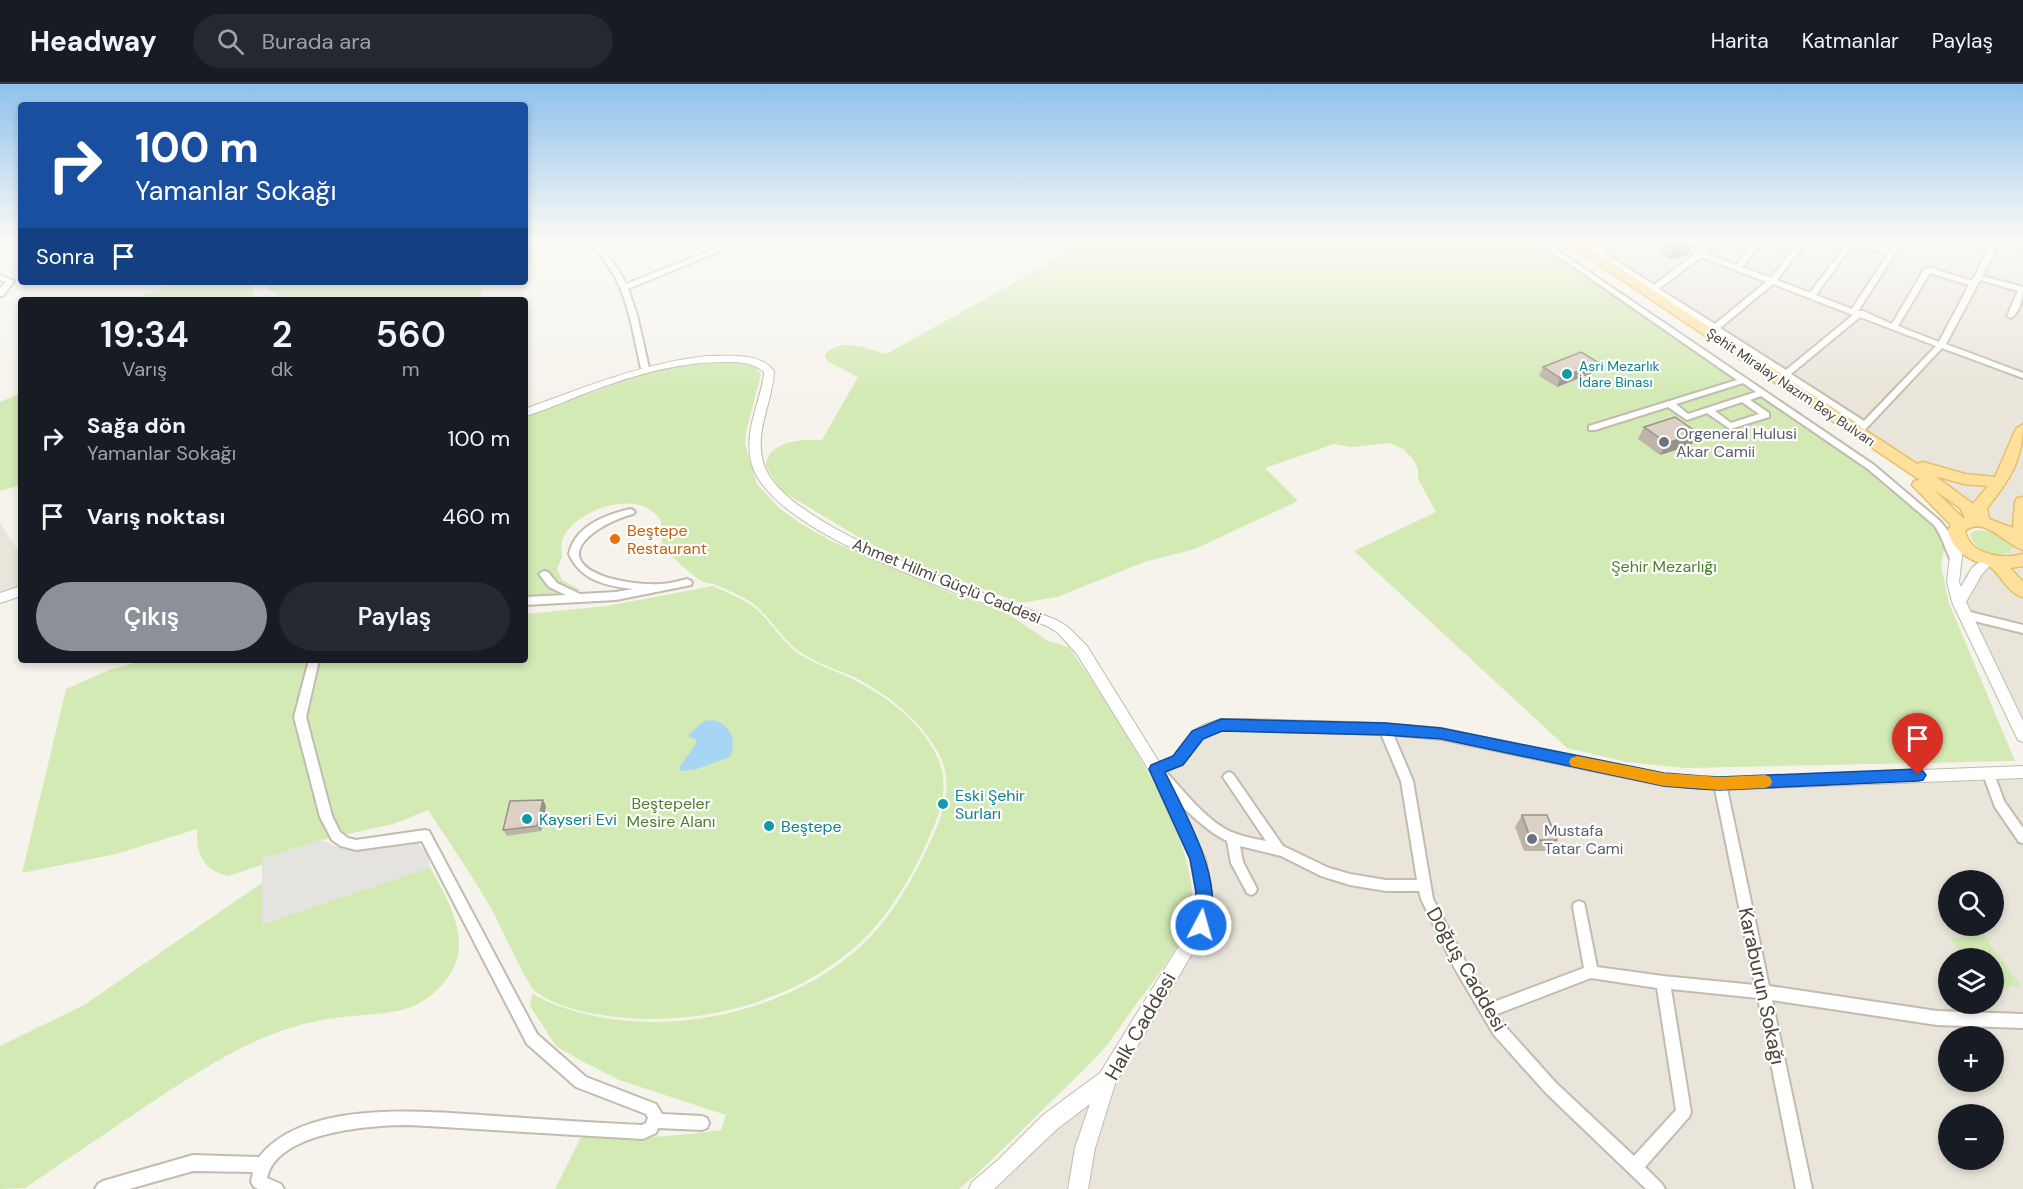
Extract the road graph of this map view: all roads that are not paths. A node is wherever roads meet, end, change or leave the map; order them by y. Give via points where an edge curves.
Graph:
1 (624, 292) edge
2 (1614, 292) edge
3 (1632, 292) edge
4 (1652, 292) edge
5 (1658, 292) edge
6 (1759, 292) edge
7 (1803, 292) edge
8 (1814, 292) edge
9 (1869, 292) edge
10 (1915, 292) edge
11 (1970, 292) edge
12 (2022, 292) edge
13 (1812, 295) junction
14 (1857, 312) junction
15 (2010, 316) dead end
16 (1894, 326) junction
17 (1714, 328) junction
18 (1942, 344) junction
19 (645, 368) junction
20 (2023, 376) edge
21 (1782, 377) junction
22 (1745, 380) junction
23 (1763, 393) junction
24 (1743, 399) junction
25 (1670, 405) junction
26 (1708, 410) junction
27 (528, 412) edge
28 (1592, 428) dead end
29 (1861, 428) junction
30 (2023, 429) edge
31 (1902, 461) junction
32 (1871, 467) junction
33 (2000, 482) junction
34 (2023, 502) edge
35 (630, 512) dead end
36 (1967, 527) junction
37 (2023, 544) edge
38 (1955, 560) junction
39 (1992, 560) junction
40 (2023, 560) edge
41 (544, 574) dead end
42 (687, 583) dead end
43 (658, 588) junction
44 (2023, 591) edge
45 (18, 592) edge
46 (0, 598) edge
47 (585, 598) junction
48 (528, 601) edge
49 (1959, 602) junction
50 (1966, 615) junction
51 (2023, 629) edge
52 (313, 663) edge
53 (1385, 729) junction
54 (2023, 736) edge
55 (1156, 769) junction
56 (2023, 772) edge
57 (1989, 774) junction
58 (1229, 777) dead end
59 (1720, 784) junction
60 (1232, 837) junction
61 (2023, 838) edge
62 (1279, 850) junction
63 (1425, 885) junction
64 (1251, 889) dead end
65 (1579, 907) dead end
66 (1591, 972) junction
67 (1663, 982) junction
68 (1764, 992) junction
69 (1488, 1011) junction
70 (2023, 1021) edge
71 (1107, 1080) junction
72 (656, 1121) junction
73 (702, 1123) dead end
74 (261, 1165) junction
75 (1635, 1167) junction
76 (118, 1186) edge
77 (103, 1189) edge
78 (276, 1189) edge
79 (979, 1189) edge
80 (1077, 1189) edge
81 (1657, 1189) edge
82 (1804, 1189) edge

1 - 19 street
2 - 22 street
3 - 36 main road, Şehit Miralay Nazım Bey Bulvarı via 1912,479
4 - 21 main road, Şehit Miralay Nazım Bey Bulvarı
5 - 17 street
6 - 17 street
7 - 13 street
8 - 13 street
9 - 14 street
10 - 16 street
11 - 18 street
12 - 15 street
13 - 14 street
14 - 16 street
14 - 21 street
16 - 18 street
17 - 21 street
18 - 20 street
18 - 29 street
19 - 27 street, Ahmet Hilmi Güçlü Caddesi
19 - 55 street, Ahmet Hilmi Güçlü Caddesi via 723,358 764,365 769,381 756,423 754,446 759,470 772,492 836,534 880,556 1063,630 1082,650
21 - 29 main road, Şehit Miralay Nazım Bey Bulvarı
22 - 23 street
22 - 25 street
23 - 24 street
23 - 32 street
24 - 26 street
24 - 26 street via 1766,414 1730,426
25 - 26 street via 1687,417
25 - 28 street
29 - 31 main road, Şehit Miralay Nazım Bey Bulvarı
30 - 33 main road
31 - 33 main road via 1964,479
31 - 36 main road, Şehit Miralay Nazım Bey Bulvarı via 1969,508
32 - 36 street
32 - 38 street via 1937,523 1947,536
33 - 36 main road
34 - 37 main road
35 - 43 street via 605,518 590,528 577,542 574,555 591,574 622,584
36 - 37 main road via 2008,532
36 - 38 street
36 - 39 main road via 1970,551
38 - 49 street via 1953,582
39 - 40 main road
39 - 44 main road
39 - 49 street via 1977,571
41 - 47 street via 553,585
42 - 43 street
43 - 47 street
45 - 46 street
47 - 48 street
49 - 50 street
50 - 51 street
50 - 54 street
52 - 72 street via 300,717 326,817 336,836 363,845 425,835 532,1039 581,1082 651,1109
53 - 55 street via 1221,725 1198,735 1178,761
53 - 59 street via 1441,734 1664,780
53 - 63 street, Doğuş Caddesi via 1407,782
55 - 60 street via 1202,817
55 - 71 street, Halk Caddesi via 1198,859 1204,892 1201,925
56 - 57 street
57 - 59 street
57 - 61 street via 1999,803
58 - 62 street
59 - 68 street, Karaburun Sokağı
60 - 62 street
60 - 64 street via 1237,863
62 - 63 street via 1360,883 1393,888
63 - 69 street, Doğuş Caddesi via 1427,899
65 - 66 street
66 - 67 street
66 - 69 street
67 - 68 street
67 - 75 street via 1684,1112
68 - 70 street via 1937,1017
68 - 82 street, Karaburun Sokağı
69 - 75 street, Doğuş Caddesi via 1499,1030 1551,1088
71 - 79 street via 1050,1122
71 - 80 street, Halk Caddesi via 1085,1148
72 - 73 street
72 - 74 street via 644,1132 372,1120 339,1124 282,1143
74 - 76 street via 193,1163
74 - 78 street via 259,1182
75 - 81 street, Doğuş Caddesi
76 - 77 street

